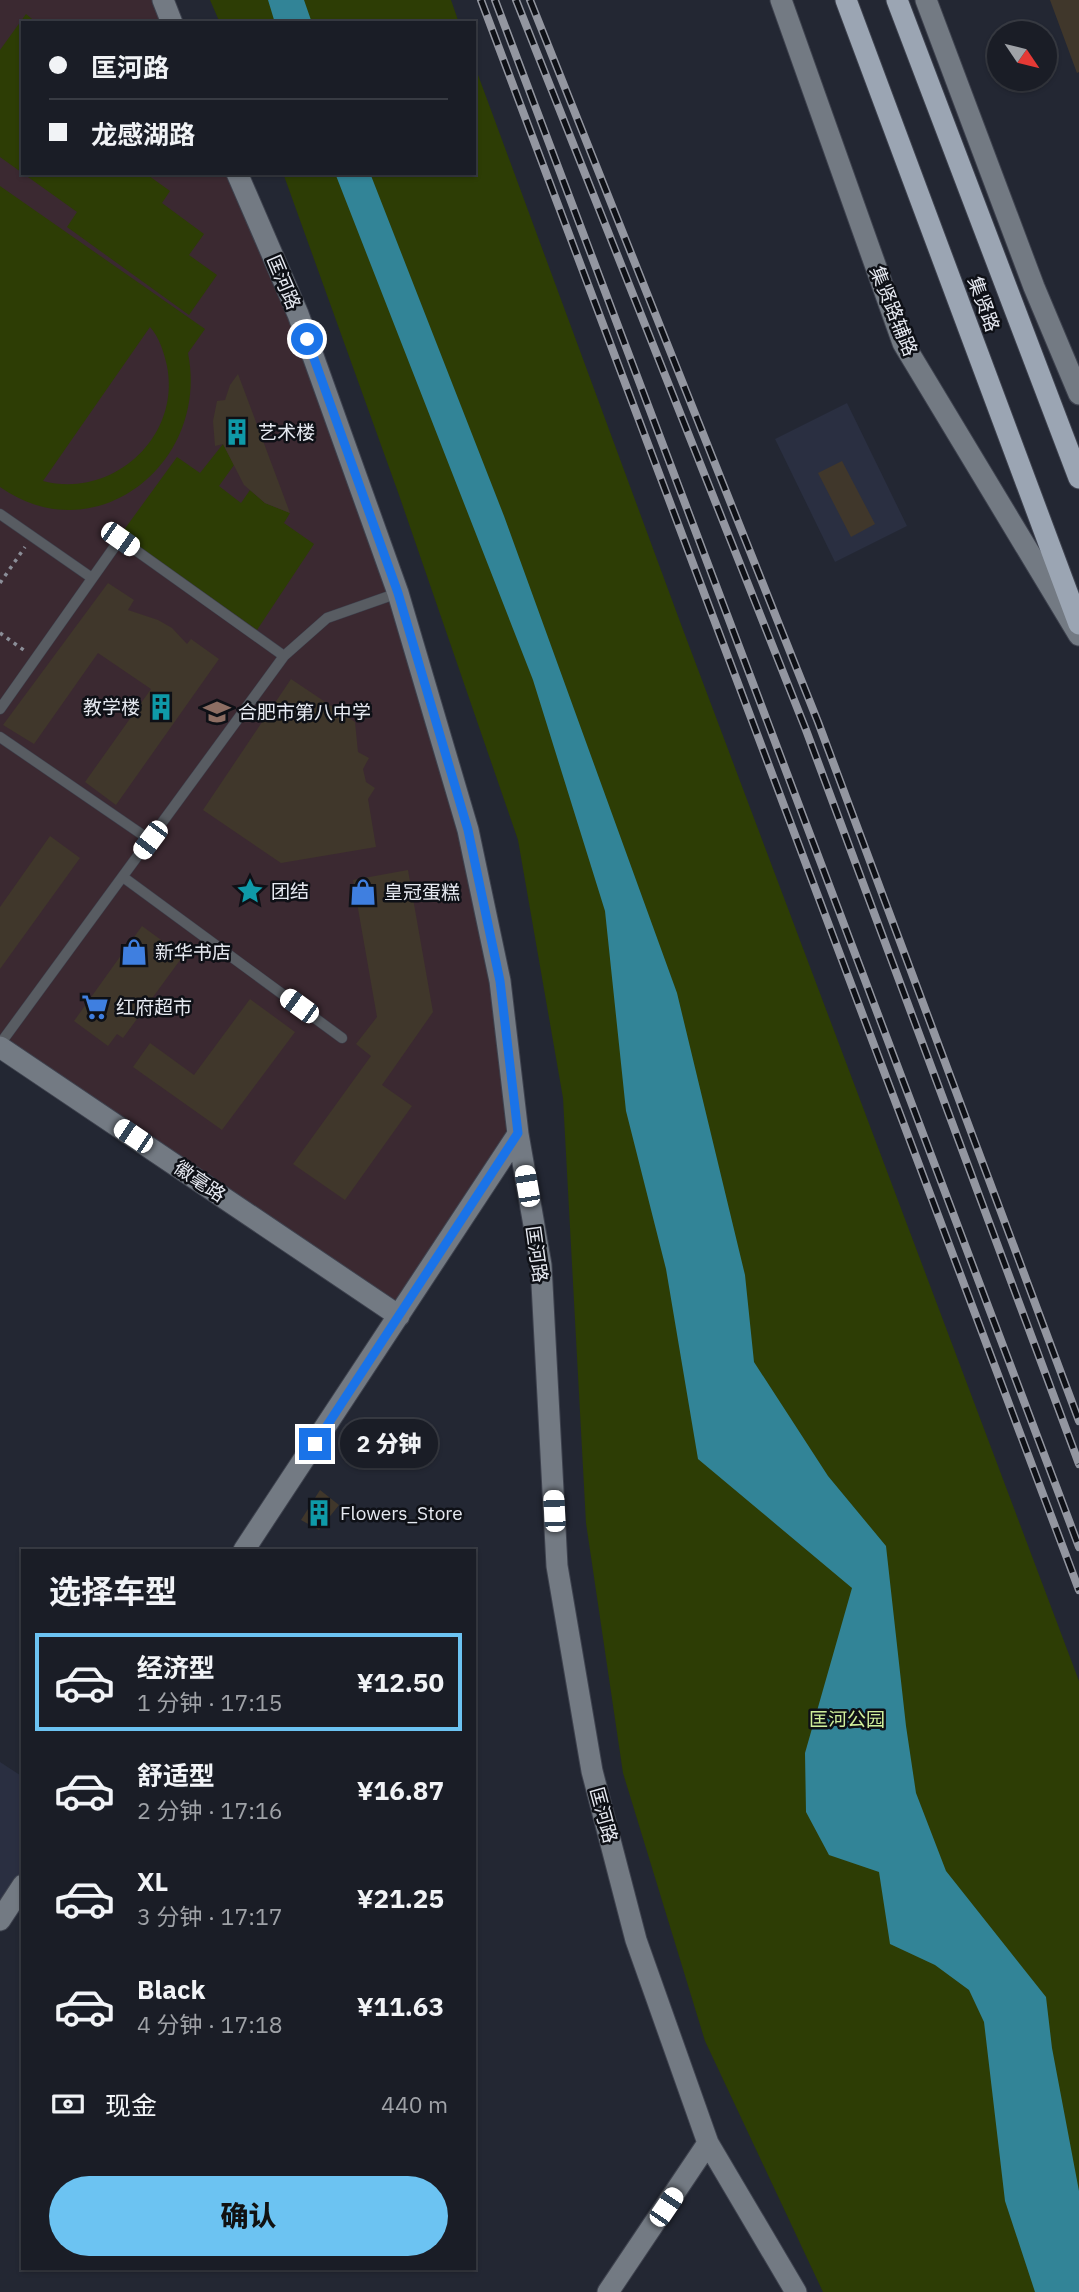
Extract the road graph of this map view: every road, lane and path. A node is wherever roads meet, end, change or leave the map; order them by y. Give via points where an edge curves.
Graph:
1 (163, 0) edge
2 (781, 0) edge
3 (846, 0) edge
4 (897, 0) edge
5 (926, 0) edge
6 (171, 21) edge
7 (238, 175) edge
8 (1030, 350) junction
9 (1079, 394) edge
10 (1079, 437) edge
11 (1079, 478) edge
12 (0, 513) edge
13 (33, 536) junction
14 (92, 578) junction
15 (0, 583) edge
16 (398, 593) junction
17 (1079, 624) edge
18 (0, 633) edge
19 (1079, 635) edge
20 (284, 656) junction
21 (36, 658) junction
22 (0, 709) edge
23 (0, 737) edge
24 (150, 840) junction
25 (123, 877) junction
26 (342, 1038) dead end
27 (0, 1045) edge
28 (518, 1133) junction
29 (400, 1316) junction
30 (245, 1549) edge
31 (21, 1888) edge
32 (0, 1920) edge
33 (708, 2143) junction
34 (608, 2292) edge
35 (796, 2292) edge

1 - 6 street
2 - 19 street, 集贤路辅路 via 903,342
3 - 17 highway, 集贤路
4 - 8 highway, 集贤路
5 - 9 street
7 - 16 street, 匡河路 via 298,314
8 - 10 highway
8 - 11 highway, 集贤路
12 - 13 lane
13 - 14 lane
13 - 15 path
14 - 20 lane via 120,539
14 - 21 lane
16 - 20 lane via 327,618
16 - 28 street, 匡河路 via 471,843 500,981
18 - 21 path
20 - 24 lane
21 - 22 lane
23 - 24 lane
24 - 25 lane
25 - 26 lane
25 - 27 lane
27 - 29 street, 徽毫路
28 - 29 street
28 - 33 street, 匡河路 via 541,1265 557,1566 593,1771 636,1940
29 - 30 street
31 - 32 street
33 - 34 street
33 - 35 street, 匡河路

